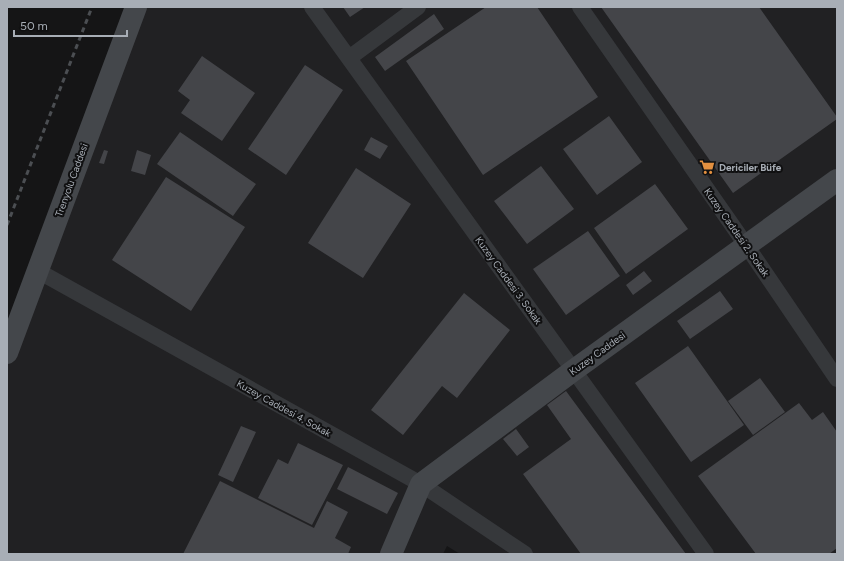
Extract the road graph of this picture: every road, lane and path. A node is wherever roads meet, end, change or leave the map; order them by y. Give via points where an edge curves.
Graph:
1 (136, 7) edge
2 (312, 7) edge
3 (418, 7) edge
4 (580, 7) edge
5 (349, 58) junction
6 (837, 180) edge
7 (746, 245) junction
8 (38, 271) junction
9 (7, 353) edge
10 (574, 370) junction
11 (837, 379) edge
12 (421, 484) junction
13 (391, 554) edge
14 (524, 554) edge
15 (706, 554) edge

1 - 8 street, Trenyolu Caddesi
2 - 5 street, Kuzey Caddesi 3. Sokak
3 - 5 street
4 - 7 street, Kuzey Caddesi 2. Sokak
5 - 10 street, Kuzey Caddesi 3. Sokak
6 - 7 street, Kuzey Caddesi
7 - 10 street, Kuzey Caddesi
7 - 11 street, Kuzey Caddesi 2. Sokak
8 - 9 street, Trenyolu Caddesi
8 - 12 street, Kuzey Caddesi 4. Sokak
10 - 12 street, Kuzey Caddesi
10 - 15 street, Kuzey Caddesi 3. Sokak
12 - 13 street
12 - 14 street, Kuzey Caddesi 4. Sokak

